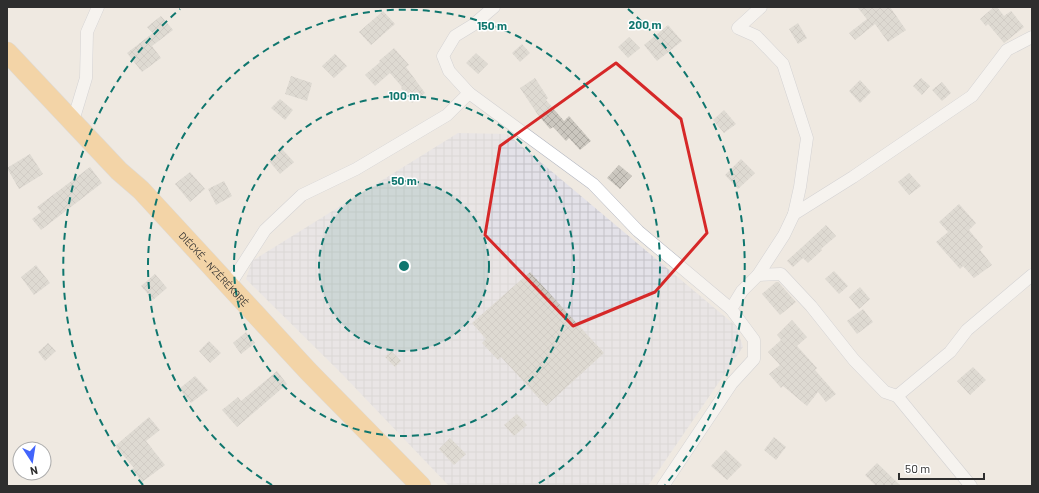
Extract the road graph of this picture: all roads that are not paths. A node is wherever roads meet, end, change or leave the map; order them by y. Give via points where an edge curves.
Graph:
1 (98, 7) edge
2 (494, 7) edge
3 (761, 7) edge
4 (1032, 38) edge
5 (7, 52) edge
6 (469, 93) junction
7 (72, 121) junction
8 (794, 214) junction
9 (758, 275) junction
10 (1032, 276) edge
11 (229, 286) junction
12 (731, 309) junction
13 (897, 396) junction
14 (421, 486) edge
15 (663, 486) edge
16 (971, 486) edge

1 - 7 street via 87,32 86,78
2 - 6 street via 455,36 443,56 449,71
3 - 8 street via 738,28 756,36 783,64 807,138
4 - 8 street via 1007,50 972,96
5 - 7 highway, DIÉCKÉ - N'ZÉRÉKORÉ
6 - 11 street via 447,115 356,169 302,195 266,230
6 - 12 street via 593,184 638,231
7 - 11 highway, DIÉCKÉ - N'ZÉRÉKORÉ via 119,171 141,190
8 - 9 street via 784,235
9 - 12 street via 742,291
9 - 13 street via 781,274 811,306 854,360 885,392
10 - 13 street via 967,330 950,352
11 - 14 highway, DIÉCKÉ - N'ZÉRÉKORÉ
12 - 15 street via 754,340 754,360 732,384
13 - 16 street

